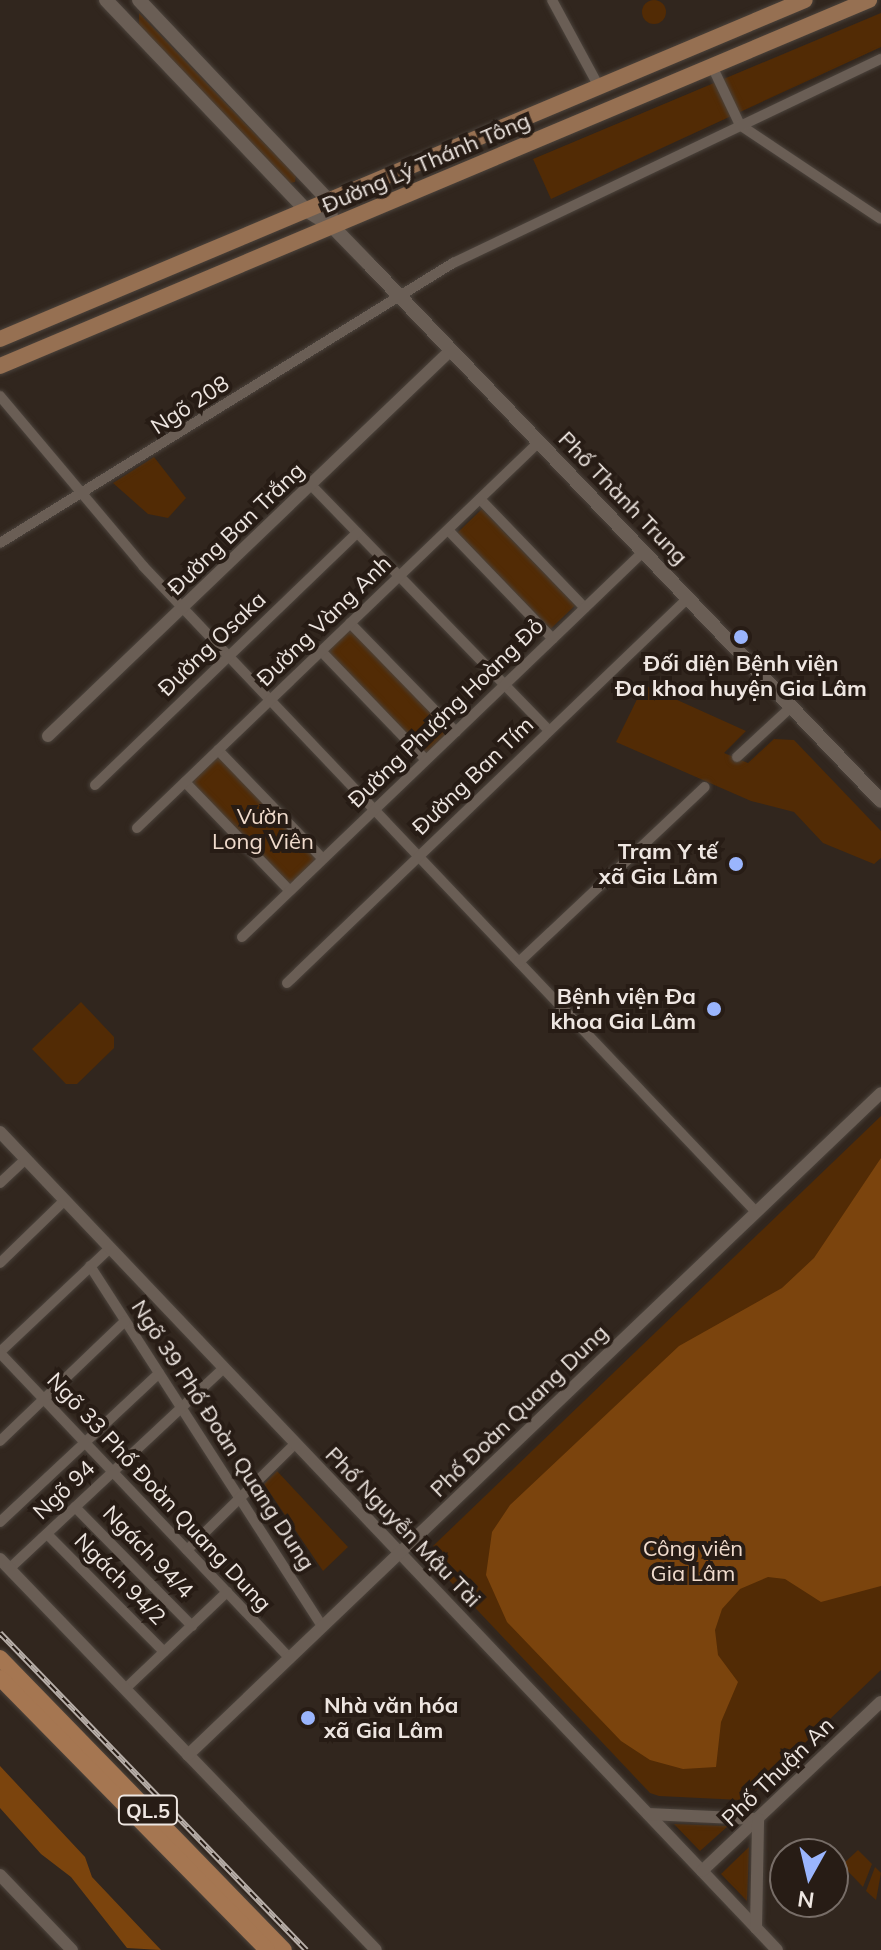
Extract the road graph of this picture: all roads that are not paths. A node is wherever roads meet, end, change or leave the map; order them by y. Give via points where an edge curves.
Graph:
1 (139, 0) edge
2 (552, 0) edge
3 (869, 0) edge
4 (110, 1) edge
5 (797, 2) edge
6 (881, 59) edge
7 (712, 66) junction
8 (599, 87) junction
9 (740, 125) junction
10 (329, 201) junction
11 (306, 210) junction
12 (881, 219) edge
13 (332, 226) junction
14 (401, 297) junction
15 (0, 339) edge
16 (451, 350) junction
17 (0, 366) edge
18 (0, 396) edge
19 (539, 442) junction
20 (311, 485) junction
21 (84, 493) junction
22 (480, 499) junction
23 (448, 530) junction
24 (357, 533) junction
25 (0, 543) edge
26 (643, 552) junction
27 (399, 576) junction
28 (688, 598) junction
29 (182, 608) junction
30 (585, 608) junction
31 (350, 623) junction
32 (553, 639) junction
33 (321, 651) junction
34 (229, 657) junction
35 (504, 685) junction
36 (270, 701) junction
37 (791, 707) junction
38 (549, 731) junction
39 (456, 732) junction
40 (48, 736) dead end
41 (218, 750) junction
42 (737, 757) dead end
43 (426, 760) junction
44 (185, 782) junction
45 (95, 785) dead end
46 (705, 787) dead end
47 (881, 801) edge
48 (373, 811) junction
49 (137, 828) dead end
50 (418, 858) junction
51 (323, 859) junction
52 (290, 891) junction
53 (242, 937) dead end
54 (519, 962) junction
55 (287, 983) dead end
56 (881, 1093) edge
57 (0, 1132) edge
58 (26, 1159) junction
59 (0, 1183) edge
60 (65, 1200) junction
61 (756, 1212) junction
62 (110, 1248) junction
63 (0, 1263) edge
64 (90, 1266) junction
65 (125, 1321) junction
66 (0, 1353) edge
67 (224, 1368) junction
68 (159, 1373) junction
69 (44, 1400) junction
70 (182, 1408) junction
71 (0, 1441) edge
72 (84, 1442) junction
73 (296, 1443) junction
74 (113, 1472) junction
75 (240, 1498) junction
76 (75, 1507) junction
77 (0, 1522) edge
78 (47, 1534) junction
79 (187, 1550) junction
80 (399, 1553) junction
81 (5, 1564) edge
82 (227, 1592) junction
83 (192, 1626) junction
84 (322, 1626) junction
85 (164, 1652) junction
86 (289, 1658) junction
87 (3, 1674) edge
88 (125, 1689) junction
89 (881, 1702) edge
90 (188, 1755) junction
91 (648, 1814) junction
92 (758, 1819) junction
93 (702, 1871) junction
94 (0, 1875) edge
95 (756, 1928) junction
96 (72, 1950) edge
97 (267, 1950) edge
98 (284, 1950) edge
99 (376, 1950) edge
100 (777, 1950) edge

1 - 10 main road
2 - 8 street
3 - 7 main road, Đường Lý Thánh Tông
4 - 11 main road, Phố Thành Trung
5 - 8 main road, Đường Lý Thánh Tông
6 - 9 street, Ngõ 208
7 - 9 street
7 - 13 main road, Đường Lý Thánh Tông
8 - 10 main road, Đường Lý Thánh Tông
9 - 12 street
9 - 14 street, Ngõ 208 via 487,246
10 - 11 main road, Đường Lý Thánh Tông
10 - 13 main road
11 - 13 main road, Phố Thành Trung
11 - 15 main road, Đường Lý Thánh Tông
13 - 14 main road, Phố Thành Trung
13 - 17 main road, Đường Lý Thánh Tông
14 - 16 main road, Phố Thành Trung
14 - 21 street, Ngõ 208
16 - 19 main road, Phố Thành Trung
16 - 20 street, Đường Ban Trắng
18 - 21 street
19 - 22 street, Đường Vàng Anh
19 - 26 main road, Phố Thành Trung
20 - 24 street
20 - 29 street, Đường Ban Trắng
21 - 25 street, Ngõ 208
21 - 29 street
22 - 23 street, Đường Vàng Anh
22 - 30 street
23 - 27 street, Đường Vàng Anh
23 - 32 street
24 - 27 street
24 - 34 street, Đường Osaka
26 - 28 main road, Phố Thành Trung
26 - 30 street, Đường Phượng Hoàng Đỏ
27 - 31 street, Đường Vàng Anh
27 - 35 street
28 - 37 main road, Phố Thành Trung
28 - 38 street, Đường Ban Tím
29 - 34 street
29 - 40 street, Đường Ban Trắng
30 - 32 street, Đường Phượng Hoàng Đỏ
31 - 33 street, Đường Vàng Anh
31 - 39 street
32 - 35 street, Đường Phượng Hoàng Đỏ
33 - 36 street, Đường Vàng Anh
33 - 43 street
34 - 36 street
34 - 45 street, Đường Osaka
35 - 38 street
35 - 39 street, Đường Phượng Hoàng Đỏ
36 - 41 street, Đường Vàng Anh
36 - 48 street
37 - 42 street
37 - 47 main road, Phố Thành Trung
38 - 50 street, Đường Ban Tím
39 - 43 street, Đường Phượng Hoàng Đỏ
41 - 44 street, Đường Vàng Anh
41 - 51 street
43 - 48 street, Đường Phượng Hoàng Đỏ
44 - 49 street, Đường Vàng Anh
44 - 52 street
46 - 54 street
48 - 50 street
48 - 51 street, Đường Phượng Hoàng Đỏ
50 - 54 street
50 - 55 street, Đường Ban Tím
51 - 52 street, Đường Phượng Hoàng Đỏ
52 - 53 street, Đường Phượng Hoàng Đỏ
54 - 61 street
56 - 61 street, Phố Đoàn Quang Dung
57 - 58 street, Phố Nguyễn Mậu Tài
58 - 59 street
58 - 60 street, Phố Nguyễn Mậu Tài
60 - 62 street, Phố Nguyễn Mậu Tài
60 - 63 street
61 - 80 street, Phố Đoàn Quang Dung
62 - 64 street
62 - 67 street, Phố Nguyễn Mậu Tài
64 - 65 street, Ngõ 39 Phố Đoàn Quang Dung
64 - 66 street
65 - 68 street, Ngõ 39 Phố Đoàn Quang Dung
65 - 69 street
66 - 69 street, Ngõ 33 Phố Đoàn Quang Dung
67 - 70 street, Ngõ 94
67 - 73 street, Phố Nguyễn Mậu Tài
68 - 70 street, Ngõ 39 Phố Đoàn Quang Dung
68 - 72 street
69 - 71 street
69 - 72 street, Ngõ 33 Phố Đoàn Quang Dung
70 - 74 street, Ngõ 94
70 - 75 street, Ngõ 39 Phố Đoàn Quang Dung
72 - 74 street, Ngõ 33 Phố Đoàn Quang Dung
72 - 77 street
73 - 75 street
73 - 80 street, Phố Nguyễn Mậu Tài
74 - 76 street, Ngõ 94
74 - 79 street, Ngõ 33 Phố Đoàn Quang Dung
75 - 79 street
75 - 84 street, Ngõ 39 Phố Đoàn Quang Dung
76 - 78 street, Ngõ 94
76 - 83 street, Ngách 94/4
78 - 81 street, Ngõ 94
78 - 85 street, Ngách 94/2
79 - 82 street, Ngõ 33 Phố Đoàn Quang Dung
80 - 84 street, Phố Đoàn Quang Dung
80 - 91 street, Phố Nguyễn Mậu Tài
81 - 88 street
82 - 83 street
82 - 86 street, Ngõ 33 Phố Đoàn Quang Dung
83 - 85 street
84 - 86 street, Phố Đoàn Quang Dung
85 - 88 street
86 - 90 street, Phố Đoàn Quang Dung
87 - 97 highway, QL.5
87 - 98 highway, QL.5
88 - 90 street
89 - 92 street, Phố Thuận An
90 - 99 street
91 - 92 street
91 - 93 street, Phố Nguyễn Mậu Tài
92 - 93 street, Phố Thuận An
92 - 95 street
93 - 95 street, Phố Nguyễn Mậu Tài
94 - 96 street
95 - 100 street, Phố Nguyễn Mậu Tài

